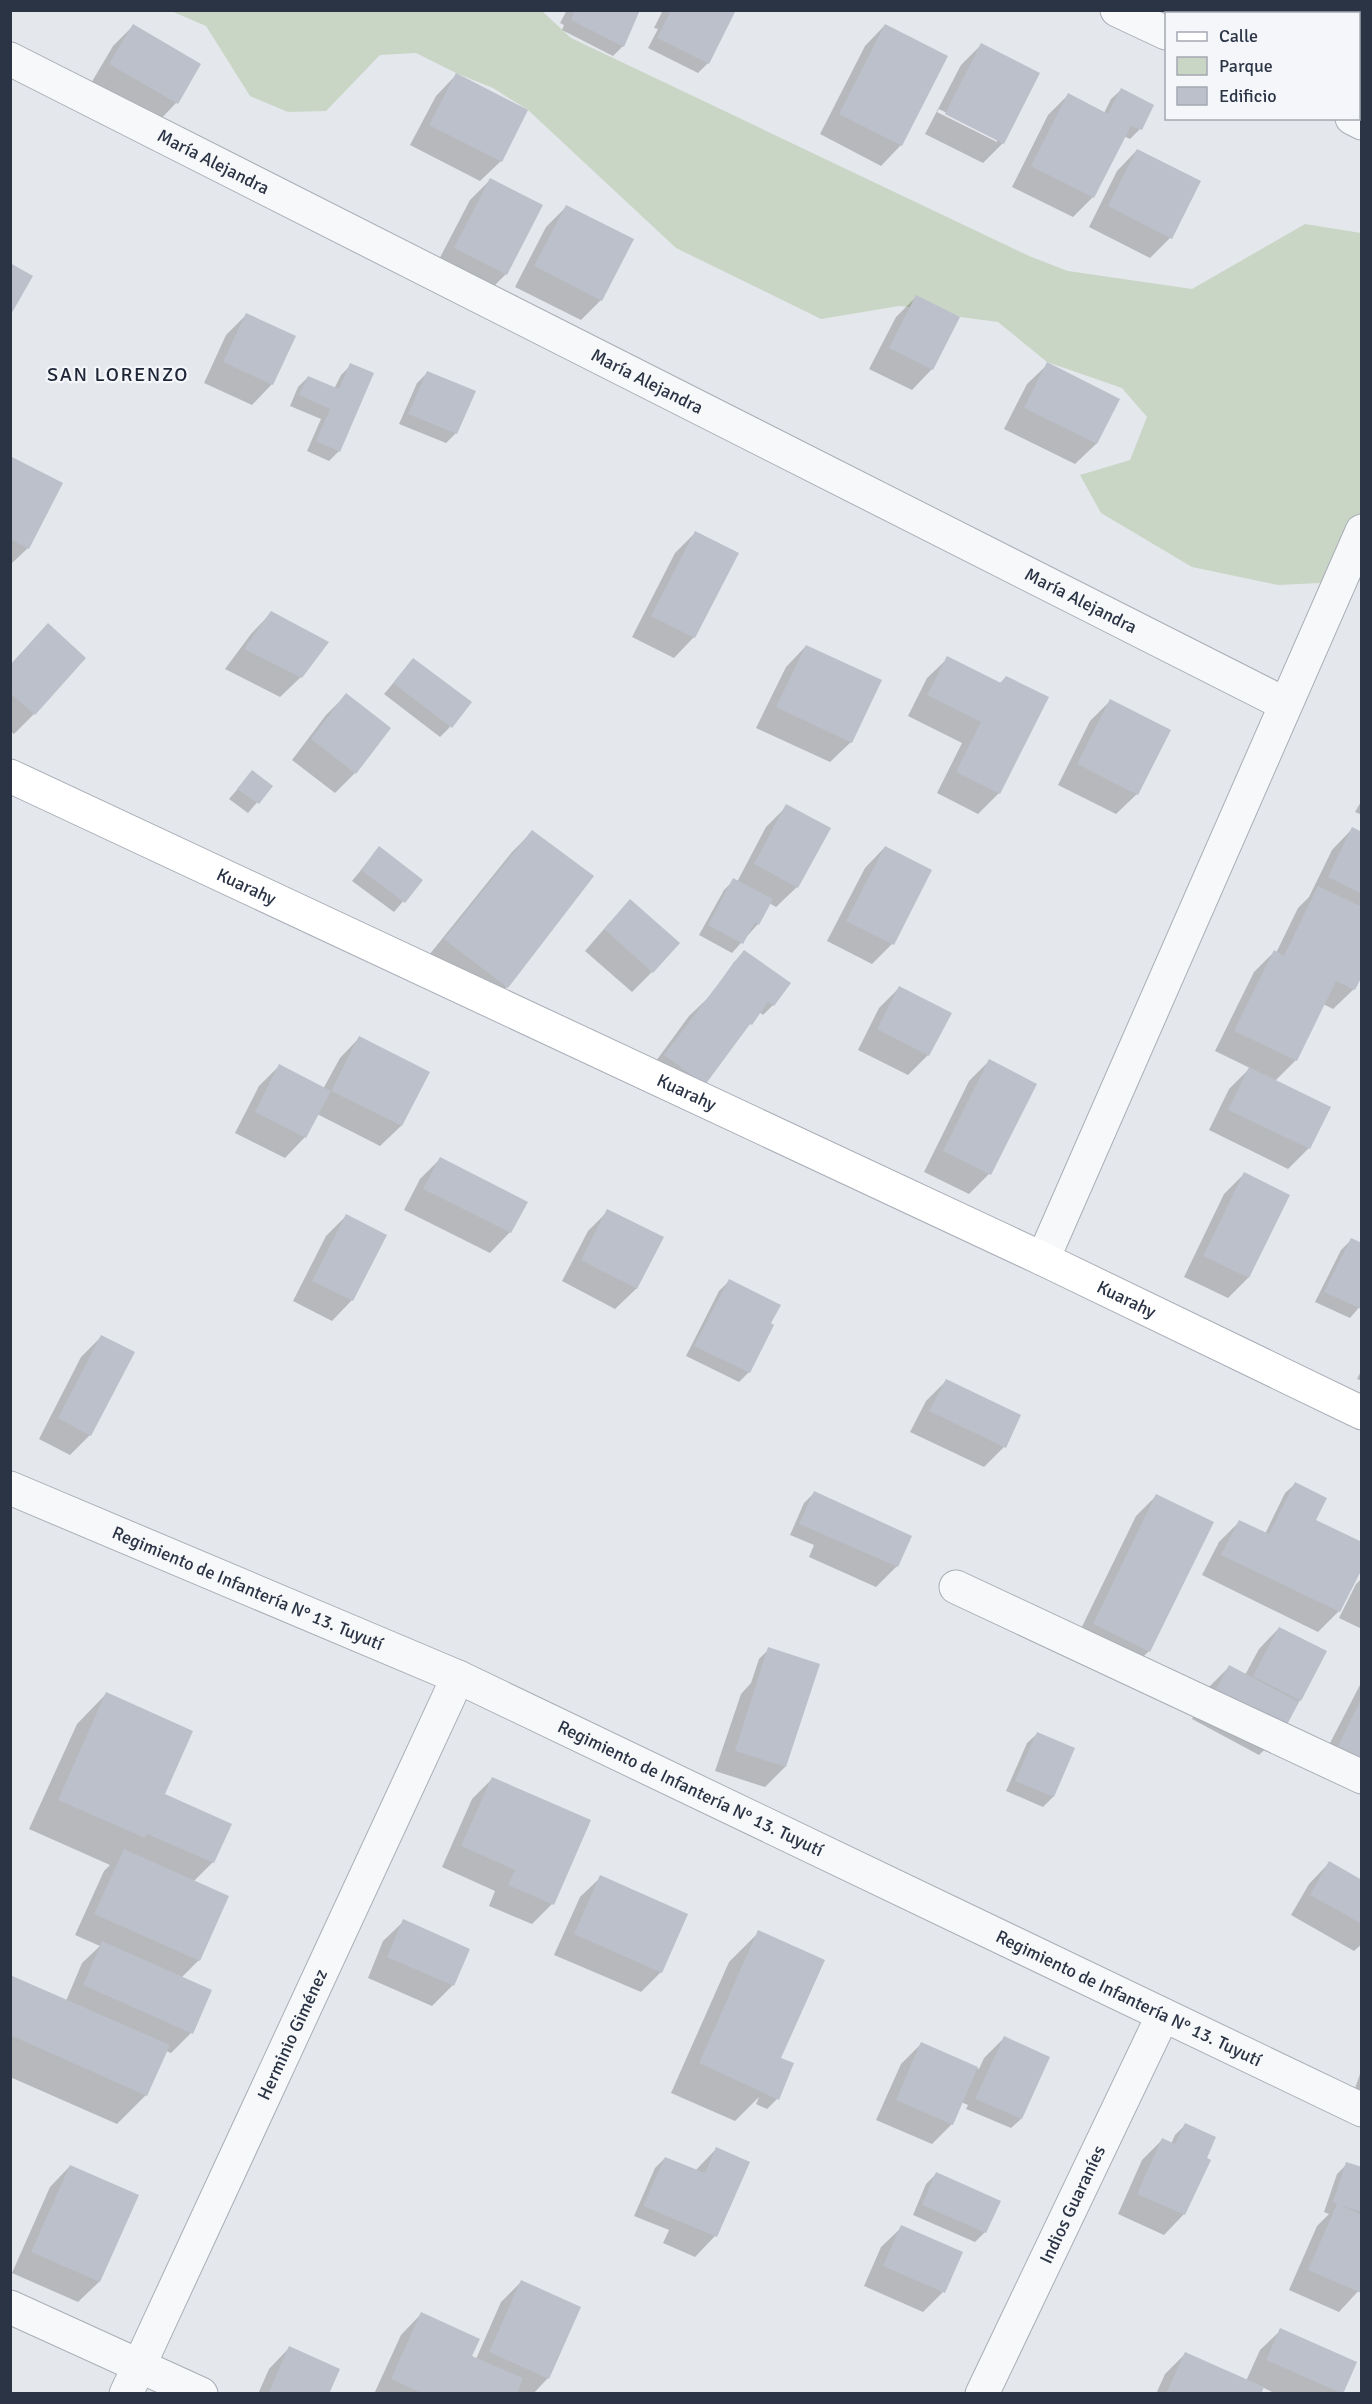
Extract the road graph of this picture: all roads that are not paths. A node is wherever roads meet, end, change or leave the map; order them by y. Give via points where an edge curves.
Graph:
1 (1117, 10) edge
2 (1165, 32) edge
3 (10, 59) edge
4 (1362, 531) edge
5 (1285, 704) junction
6 (10, 776) edge
7 (1043, 1259) junction
8 (1362, 1413) edge
9 (10, 1488) edge
10 (956, 1587) dead end
11 (458, 1677) junction
12 (1362, 1777) edge
13 (1163, 2015) junction
14 (1362, 2110) edge
15 (10, 2307) edge
16 (133, 2380) edge
17 (201, 2394) edge
18 (982, 2394) edge

1 - 2 street
3 - 5 street, María Alejandra
4 - 5 street
5 - 7 street
6 - 7 street, Kuarahy
7 - 8 street, Kuarahy
9 - 11 street, Regimiento de Infantería N° 13. Tuyutí
10 - 12 street
11 - 13 street, Regimiento de Infantería N° 13. Tuyutí
11 - 16 street, Herminio Giménez
13 - 14 street, Regimiento de Infantería N° 13. Tuyutí
13 - 18 street, Indios Guaraníes
15 - 16 street
16 - 17 street

